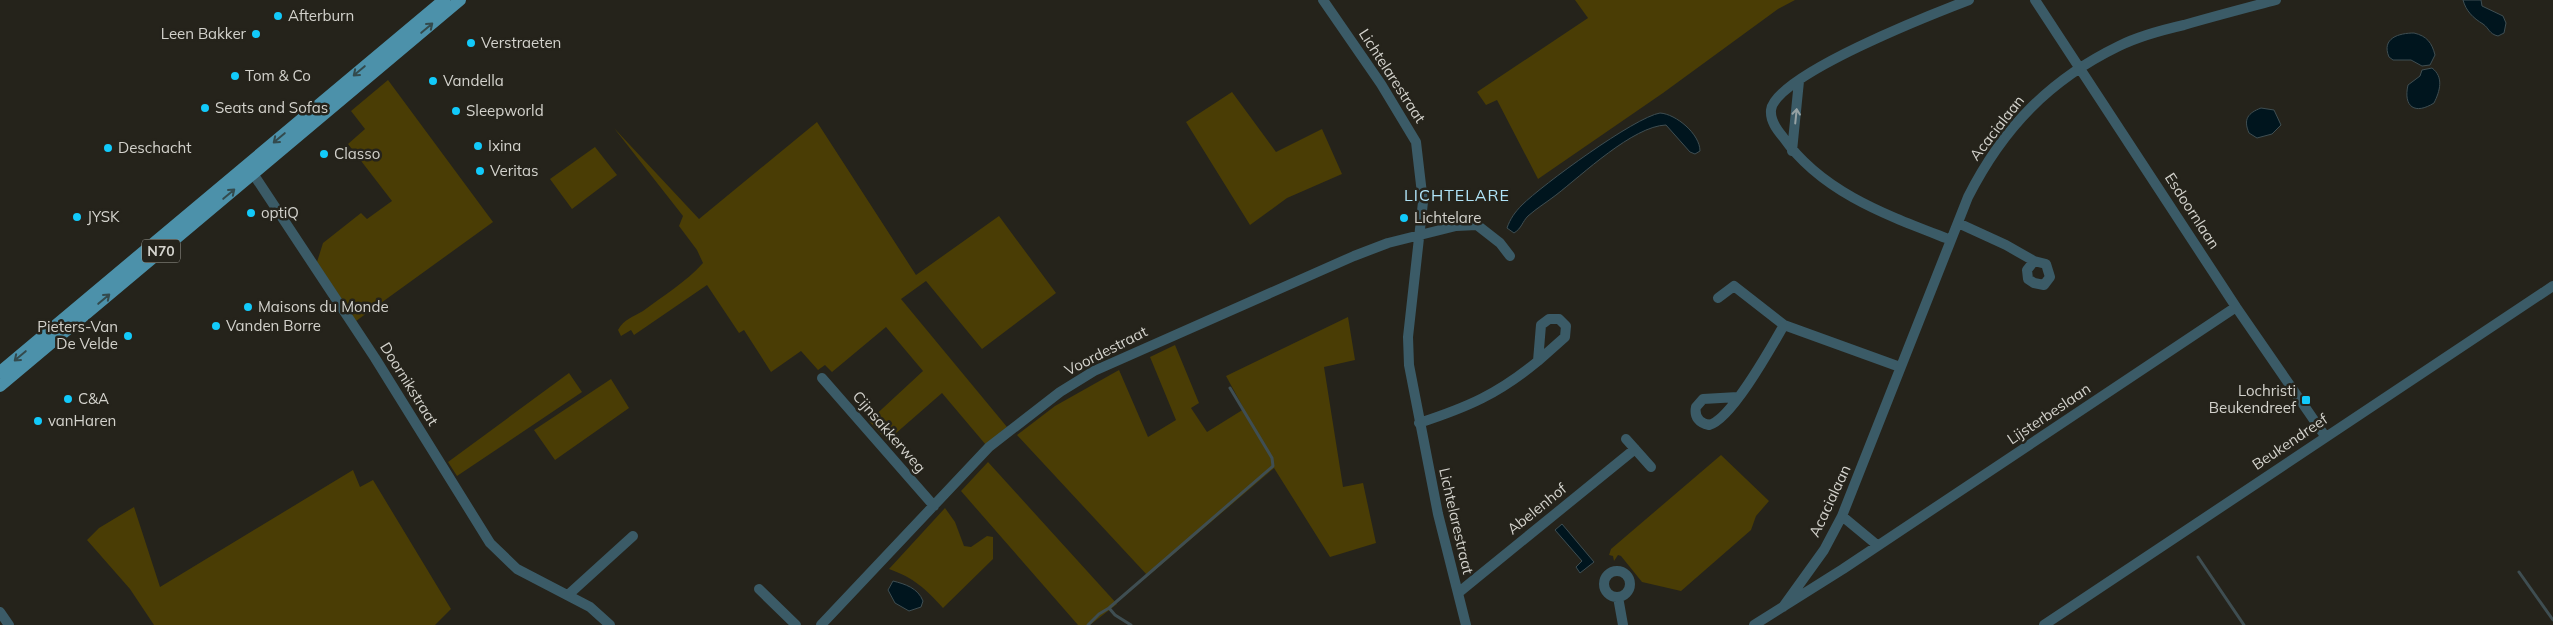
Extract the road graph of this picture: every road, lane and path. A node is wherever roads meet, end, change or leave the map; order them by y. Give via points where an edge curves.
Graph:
1 (444, 0) edge
2 (460, 0) edge
3 (1323, 0) edge
4 (1969, 0) edge
5 (2035, 0) edge
6 (2276, 0) edge
7 (2081, 68) junction
8 (1799, 81) junction
9 (1792, 151) junction
10 (250, 169) junction
11 (1958, 223) junction
12 (1420, 235) junction
13 (1951, 240) junction
14 (1510, 256) dead end
15 (2034, 261) dead end
16 (2553, 286) edge
17 (1718, 298) dead end
18 (2236, 307) junction
19 (1784, 325) junction
20 (1538, 361) dead end
21 (1900, 367) junction
22 (0, 372) edge
23 (822, 378) dead end
24 (0, 386) edge
25 (1738, 396) dead end
26 (1419, 423) junction
27 (2325, 436) junction
28 (1626, 439) dead end
29 (1635, 449) junction
30 (1652, 467) dead end
31 (934, 506) junction
32 (1842, 516) junction
33 (633, 536) dead end
34 (1877, 546) junction
35 (759, 589) dead end
36 (1458, 593) junction
37 (568, 595) junction
38 (1618, 597) dead end
39 (1783, 607) junction
40 (0, 612) edge
41 (9, 625) edge
42 (610, 625) edge
43 (796, 625) edge
44 (821, 625) edge
45 (1466, 625) edge
46 (1623, 625) edge
47 (1754, 625) edge
48 (2044, 625) edge

1 -> 10 main road, N70
10 -> 2 main road, N70
3 - 12 street, Lichtelarestraat via 1416,142 1423,202
4 - 8 street via 1888,32 1842,54
5 - 7 street, Esdoornlaan
6 - 7 street, Acacialaan via 2153,33 2120,45
7 - 11 street, Acacialaan via 2038,100 2010,130 1986,162
7 - 18 street, Esdoornlaan
9 -> 8 street
8 - 9 street via 1777,98 1771,110 1773,124
9 - 13 street via 1806,167 1831,185 1887,216
10 -> 22 main road, N70
24 -> 10 main road, N70
10 - 37 street, Doornikstraat via 375,358 490,542 517,569
11 - 13 street, Acacialaan
11 - 15 street
12 - 14 street via 1456,226 1477,225 1500,243
12 - 26 street, Lichtelarestraat via 1407,350
12 - 31 street, Voordestraat via 1354,256 1094,371 1060,392 989,447
13 - 21 street, Acacialaan
16 - 27 street, Beukendreef
17 - 19 street via 1734,286
18 - 27 street, Esdoornlaan
18 - 34 street, Lijsterbeslaan
19 - 21 street
19 - 25 street
20 - 26 street via 1491,395
21 - 32 street, Acacialaan
23 - 31 street, Cijnsakkerweg
26 - 36 street, Lichtelarestraat
27 - 48 street, Beukendreef
28 - 29 street
29 - 30 street
29 - 36 street, Abelenhof
31 - 44 street, Voordestraat
32 - 34 street
32 - 39 street, Acacialaan via 1824,550
33 - 37 street
34 - 39 street, Lijsterbeslaan
35 - 43 street
36 - 45 street, Lichtelarestraat
37 - 42 street, Doornikstraat via 590,607
38 - 46 street
39 - 47 street, Acacialaan
40 - 41 street

